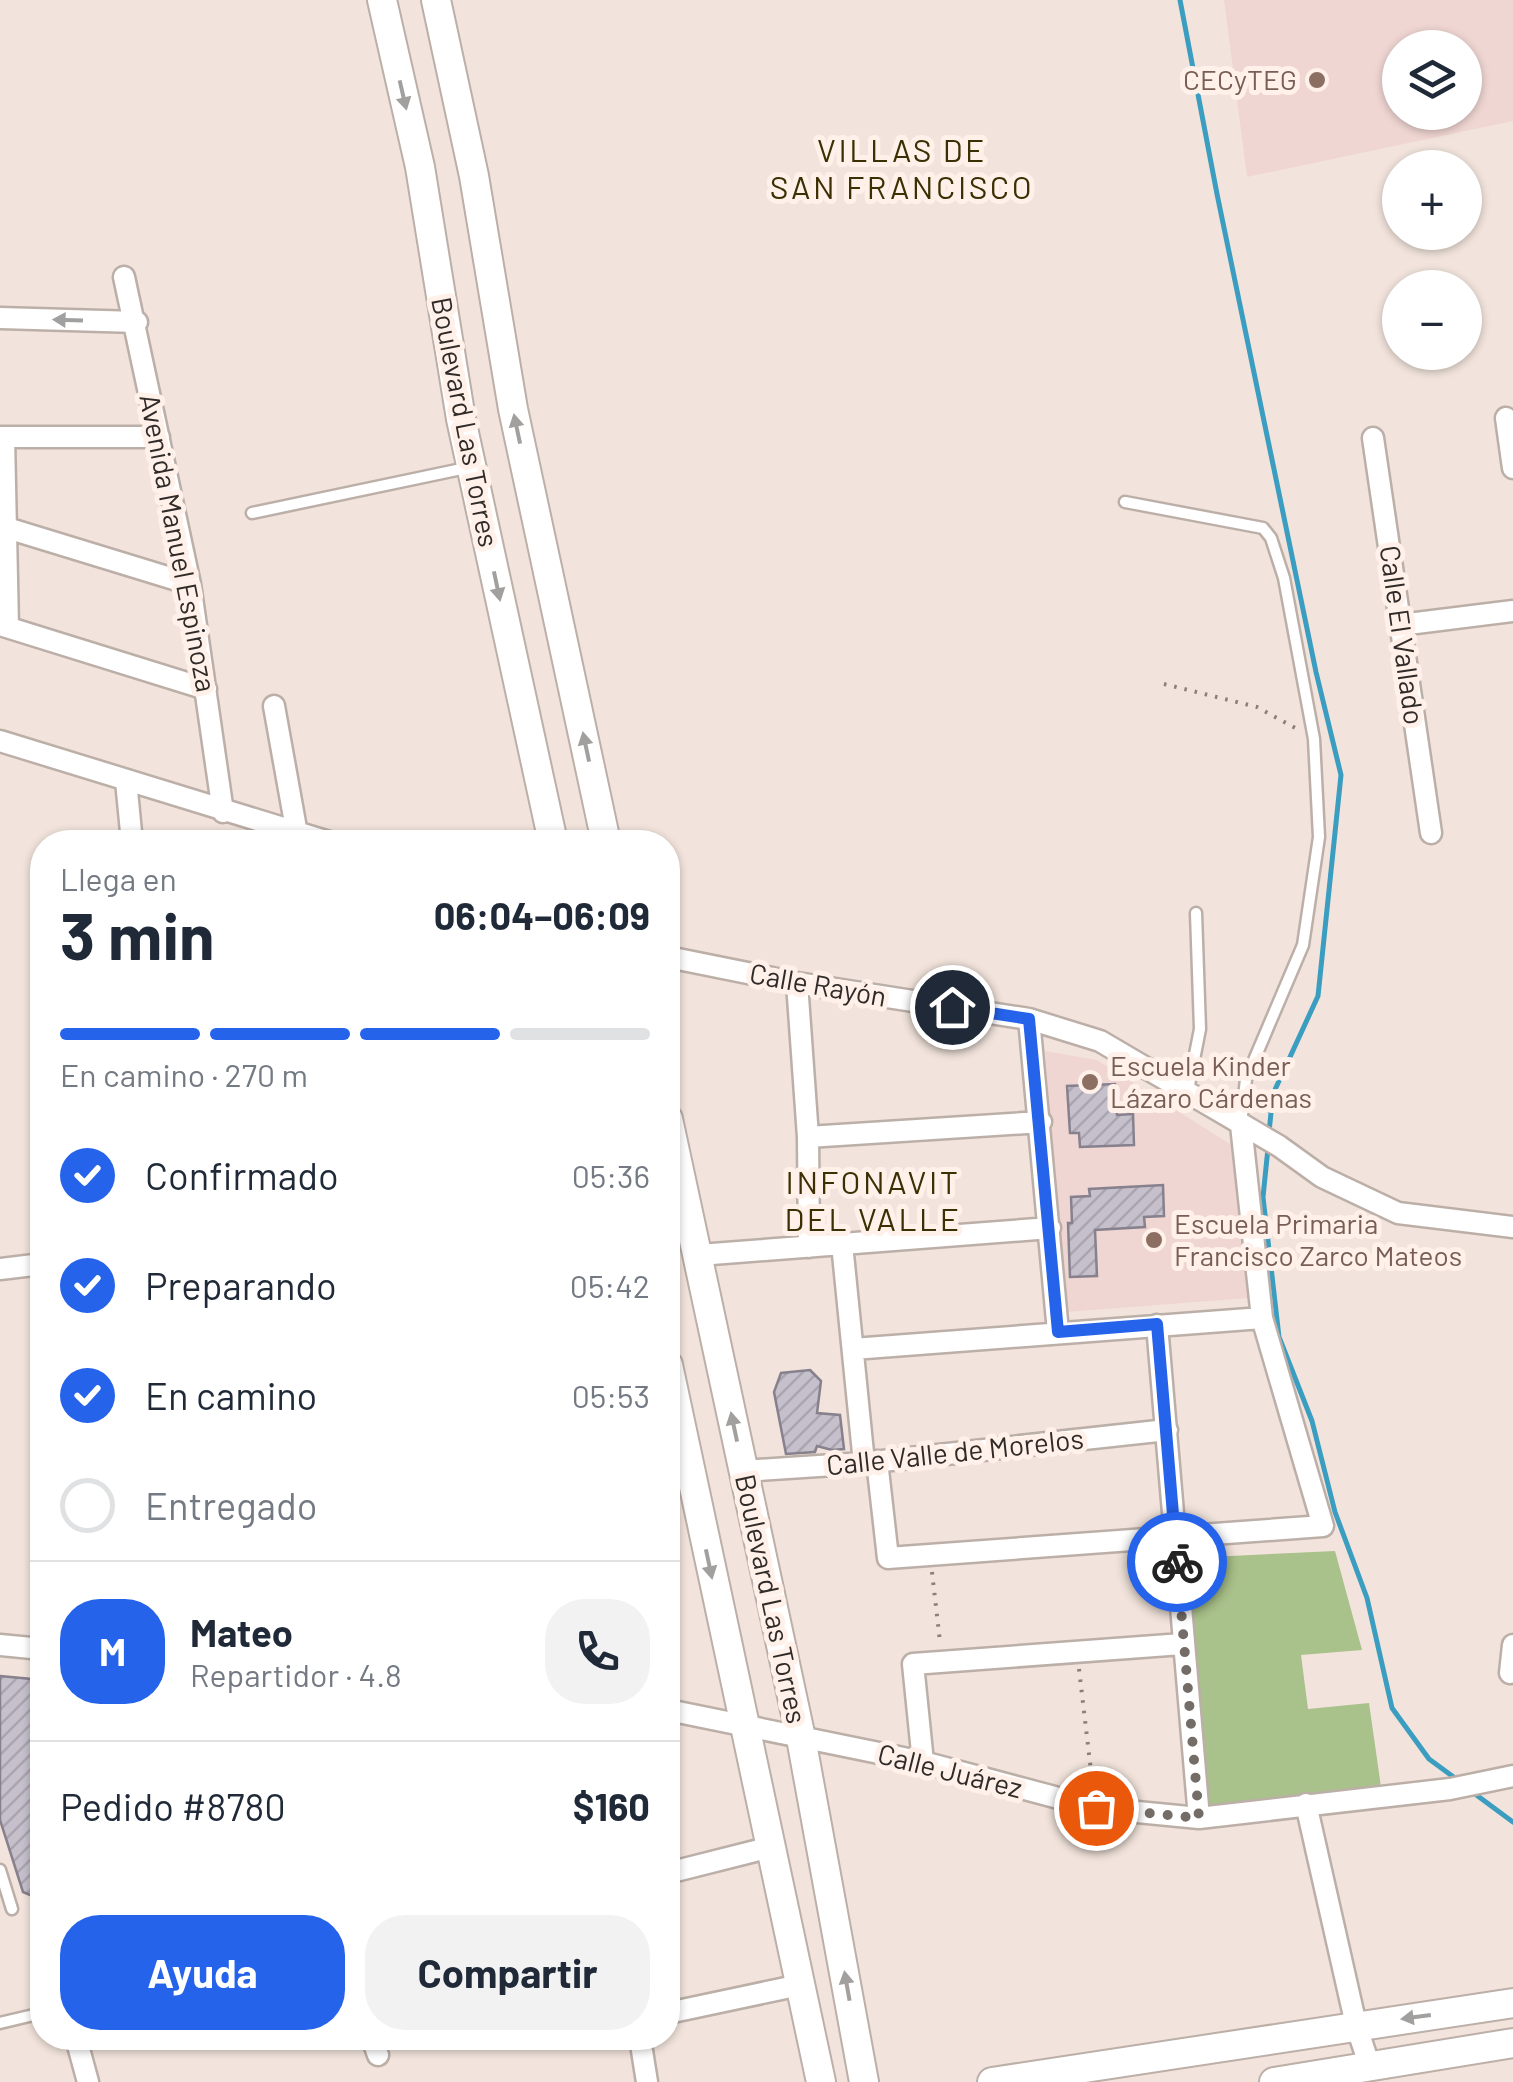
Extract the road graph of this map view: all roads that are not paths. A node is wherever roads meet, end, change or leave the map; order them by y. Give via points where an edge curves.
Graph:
1 (382, 0) edge
2 (436, 0) edge
3 (124, 277) dead end
4 (0, 318) edge
5 (136, 322) junction
6 (1506, 418) dead end
7 (2, 437) edge
8 (159, 437) junction
9 (1372, 438) dead end
10 (472, 467) junction
11 (1513, 468) edge
12 (1125, 502) dead end
13 (252, 514) dead end
14 (8, 528) junction
15 (190, 584) junction
16 (1513, 611) edge
17 (1400, 625) junction
18 (4, 626) edge
19 (206, 689) junction
20 (274, 706) dead end
21 (0, 742) edge
22 (126, 780) junction
23 (223, 812) junction
24 (131, 830) edge
25 (255, 830) edge
26 (297, 830) edge
27 (550, 830) edge
28 (603, 830) edge
29 (1431, 833) dead end
30 (1196, 913) dead end
31 (680, 959) edge
32 (797, 983) junction
33 (1029, 1019) junction
34 (1188, 1090) junction
35 (1041, 1122) junction
36 (1249, 1130) junction
37 (808, 1137) junction
38 (680, 1172) edge
39 (1050, 1228) junction
40 (1513, 1228) edge
41 (842, 1244) junction
42 (809, 1247) junction
43 (699, 1255) junction
44 (30, 1265) edge
45 (0, 1269) edge
46 (1262, 1318) junction
47 (1157, 1324) junction
48 (1058, 1332) junction
49 (853, 1349) junction
50 (1167, 1430) junction
51 (680, 1455) edge
52 (871, 1462) junction
53 (743, 1471) junction
54 (1174, 1535) junction
55 (1182, 1644) junction
56 (0, 1645) edge
57 (1513, 1645) edge
58 (30, 1647) edge
59 (1510, 1673) dead end
60 (680, 1713) edge
61 (744, 1728) junction
62 (801, 1738) junction
63 (923, 1762) junction
64 (1513, 1776) edge
65 (1306, 1804) junction
66 (1199, 1818) junction
67 (771, 1847) junction
68 (0, 1870) edge
69 (680, 1870) edge
70 (12, 1909) dead end
71 (800, 1984) junction
72 (1513, 2003) edge
73 (680, 2010) edge
74 (30, 2016) edge
75 (0, 2022) edge
76 (1356, 2025) junction
77 (1513, 2043) edge
78 (79, 2050) edge
79 (642, 2050) edge
80 (1370, 2067) junction
81 (88, 2082) edge
82 (647, 2082) edge
83 (821, 2082) edge
84 (864, 2082) edge
85 (992, 2082) edge
86 (1274, 2082) edge

1 -> 10 street, Boulevard Las Torres via 420,167
28 -> 2 street, Boulevard Las Torres via 513,408
3 - 5 street, Avenida Manuel Espinoza
5 -> 4 street
5 - 8 street, Avenida Manuel Espinoza
6 - 11 street
7 - 8 street
7 - 14 street
8 - 15 street, Avenida Manuel Espinoza
9 - 17 street, Calle El Vallado
10 - 13 lane
10 -> 27 street, Boulevard Las Torres
12 - 36 lane via 1263,528 1284,578 1314,738 1319,837 1303,945 1246,1079
14 - 15 street
14 - 18 street
15 - 19 street, Avenida Manuel Espinoza
16 - 17 street
17 - 29 street, Calle El Vallado
18 - 19 street
19 - 23 street, Avenida Manuel Espinoza
20 - 26 street
21 - 22 street
22 - 23 street
22 - 24 street
23 - 25 street
30 - 34 lane via 1200,1029
31 - 32 street, Calle Rayón
32 - 33 street, Calle Rayón
32 - 37 street
33 - 34 street, Calle Rayón via 1100,1041
33 - 35 street
34 - 36 street, Calle Rayón
35 - 37 street
35 - 39 street
36 - 40 street, Calle Rayón via 1322,1177 1398,1212
36 - 46 street
37 - 42 street
38 - 43 street, Boulevard Las Torres
39 - 41 street
39 - 48 street
41 - 42 street
41 - 49 street
42 - 43 street
53 -> 43 street, Boulevard Las Torres
44 - 45 street
46 - 47 street
46 - 54 street via 1323,1526
47 - 48 street
47 - 50 street
48 - 49 street
49 - 52 street
50 - 52 street, Calle Valle de Morelos
50 - 54 street
51 -> 61 street, Boulevard Las Torres
52 - 53 street, Calle Valle de Morelos
52 - 54 street via 888,1558
53 - 62 street, Boulevard Las Torres
54 - 55 street
55 - 63 street via 913,1664
55 - 66 street
56 - 58 street
57 - 59 street
60 - 61 street, Calle Juárez
61 - 62 street, Calle Juárez
61 - 67 street, Boulevard Las Torres
62 - 63 street, Calle Juárez
84 -> 62 street, Boulevard Las Torres
63 - 66 street, Calle Juárez via 1096,1808
64 - 65 street, Calle Juárez
65 - 66 street, Calle Juárez
65 - 76 street
67 - 69 street
67 - 71 street, Boulevard Las Torres
68 - 70 lane
71 - 73 street
71 - 83 street, Boulevard Las Torres
72 -> 76 street
74 - 75 lane
76 - 80 street
76 - 85 street
77 - 80 street
78 - 81 street
79 - 82 street
80 - 86 street

